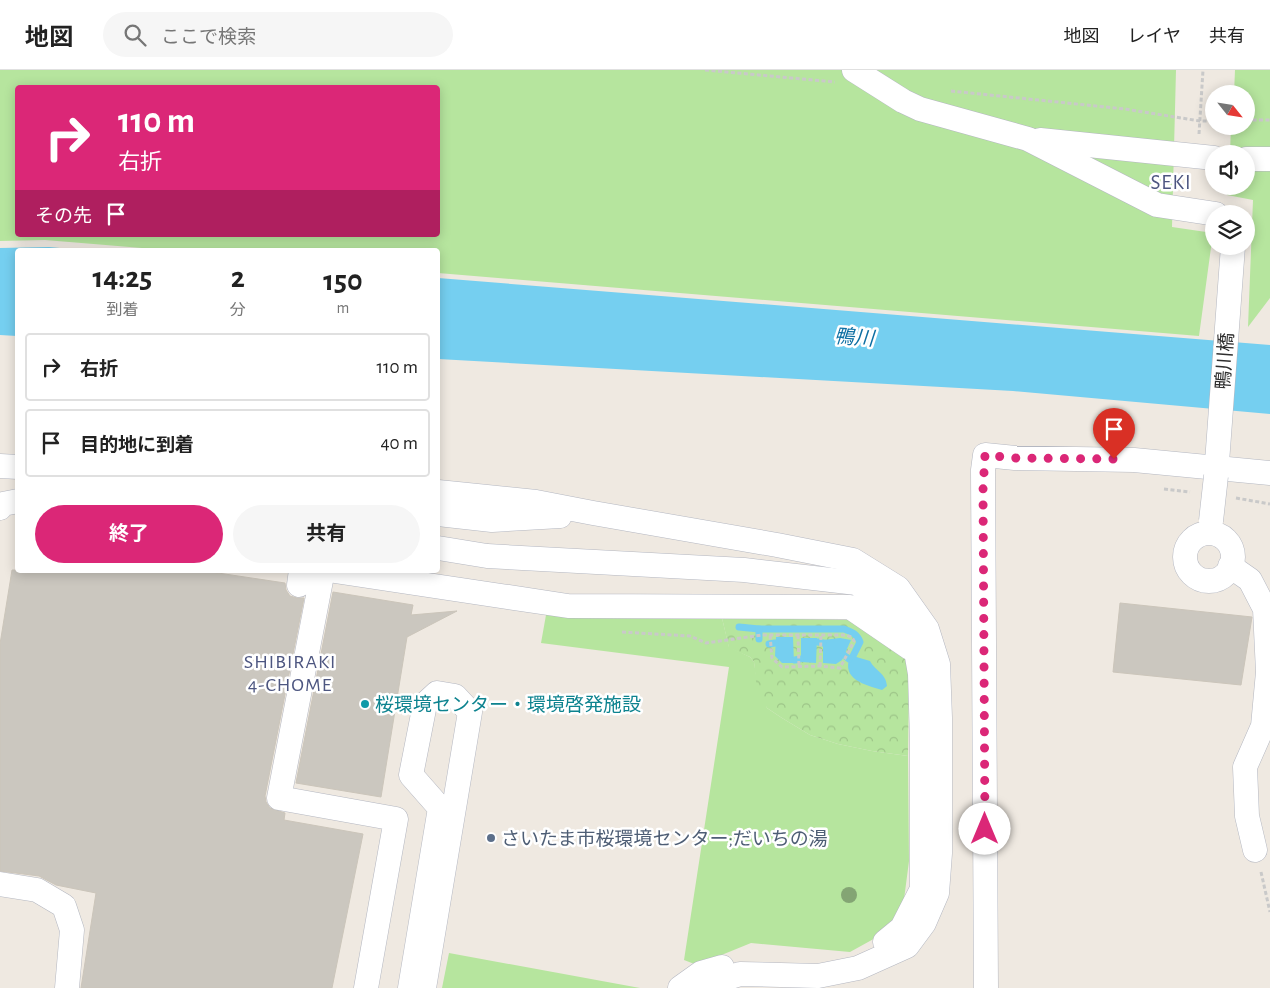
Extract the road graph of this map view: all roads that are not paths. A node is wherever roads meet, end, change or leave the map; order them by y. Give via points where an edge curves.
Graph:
1 (848, 76) edge
2 (1028, 139) junction
3 (1205, 157) edge
4 (1255, 159) edge
5 (1270, 159) edge
6 (1205, 212) edge
7 (1232, 255) edge
8 (0, 466) edge
9 (15, 467) edge
10 (1216, 467) junction
11 (1270, 473) edge
12 (440, 492) edge
13 (15, 502) edge
14 (0, 508) edge
15 (440, 514) edge
16 (593, 514) junction
17 (1210, 527) junction
18 (440, 548) edge
19 (1230, 566) junction
20 (322, 573) edge
21 (348, 573) edge
22 (916, 651) junction
23 (1255, 850) road end
24 (0, 884) edge
25 (66, 988) edge
26 (366, 988) edge
27 (410, 988) edge
28 (424, 988) edge
29 (680, 988) edge
30 (706, 988) edge
31 (986, 988) edge

1 - 2 street via 920,109
2 - 3 street
2 - 6 street via 1157,205
4 - 5 street
7 - 10 street, 鴨川橋
8 - 9 street
10 - 11 street
10 - 17 street, 鴨川橋, bridge
10 - 31 street via 1134,460 985,455
12 - 16 street via 536,502
13 - 14 street via 3,504
15 - 16 street via 492,520
16 - 30 street via 701,530 853,560 898,588 927,629 938,664 938,894 924,923 907,946 858,968 818,976 740,974
17 - 19 street via 1229,544 1232,552
17 - 19 street via 1189,544 1185,552 1188,568 1198,578 1213,580 1226,573
18 - 22 street via 487,556 744,570 856,583 890,610
19 - 23 street via 1250,580 1265,609 1268,672 1263,726 1245,767 1247,816
20 - 26 street via 279,798 396,819
21 - 22 street via 568,606 850,608
22 - 29 street via 922,740 922,889 902,928 875,950 842,962 746,960 701,973
24 - 25 street via 37,890 64,906 72,930
27 - 28 street via 440,808 411,775 425,704 437,693 455,696 470,712

